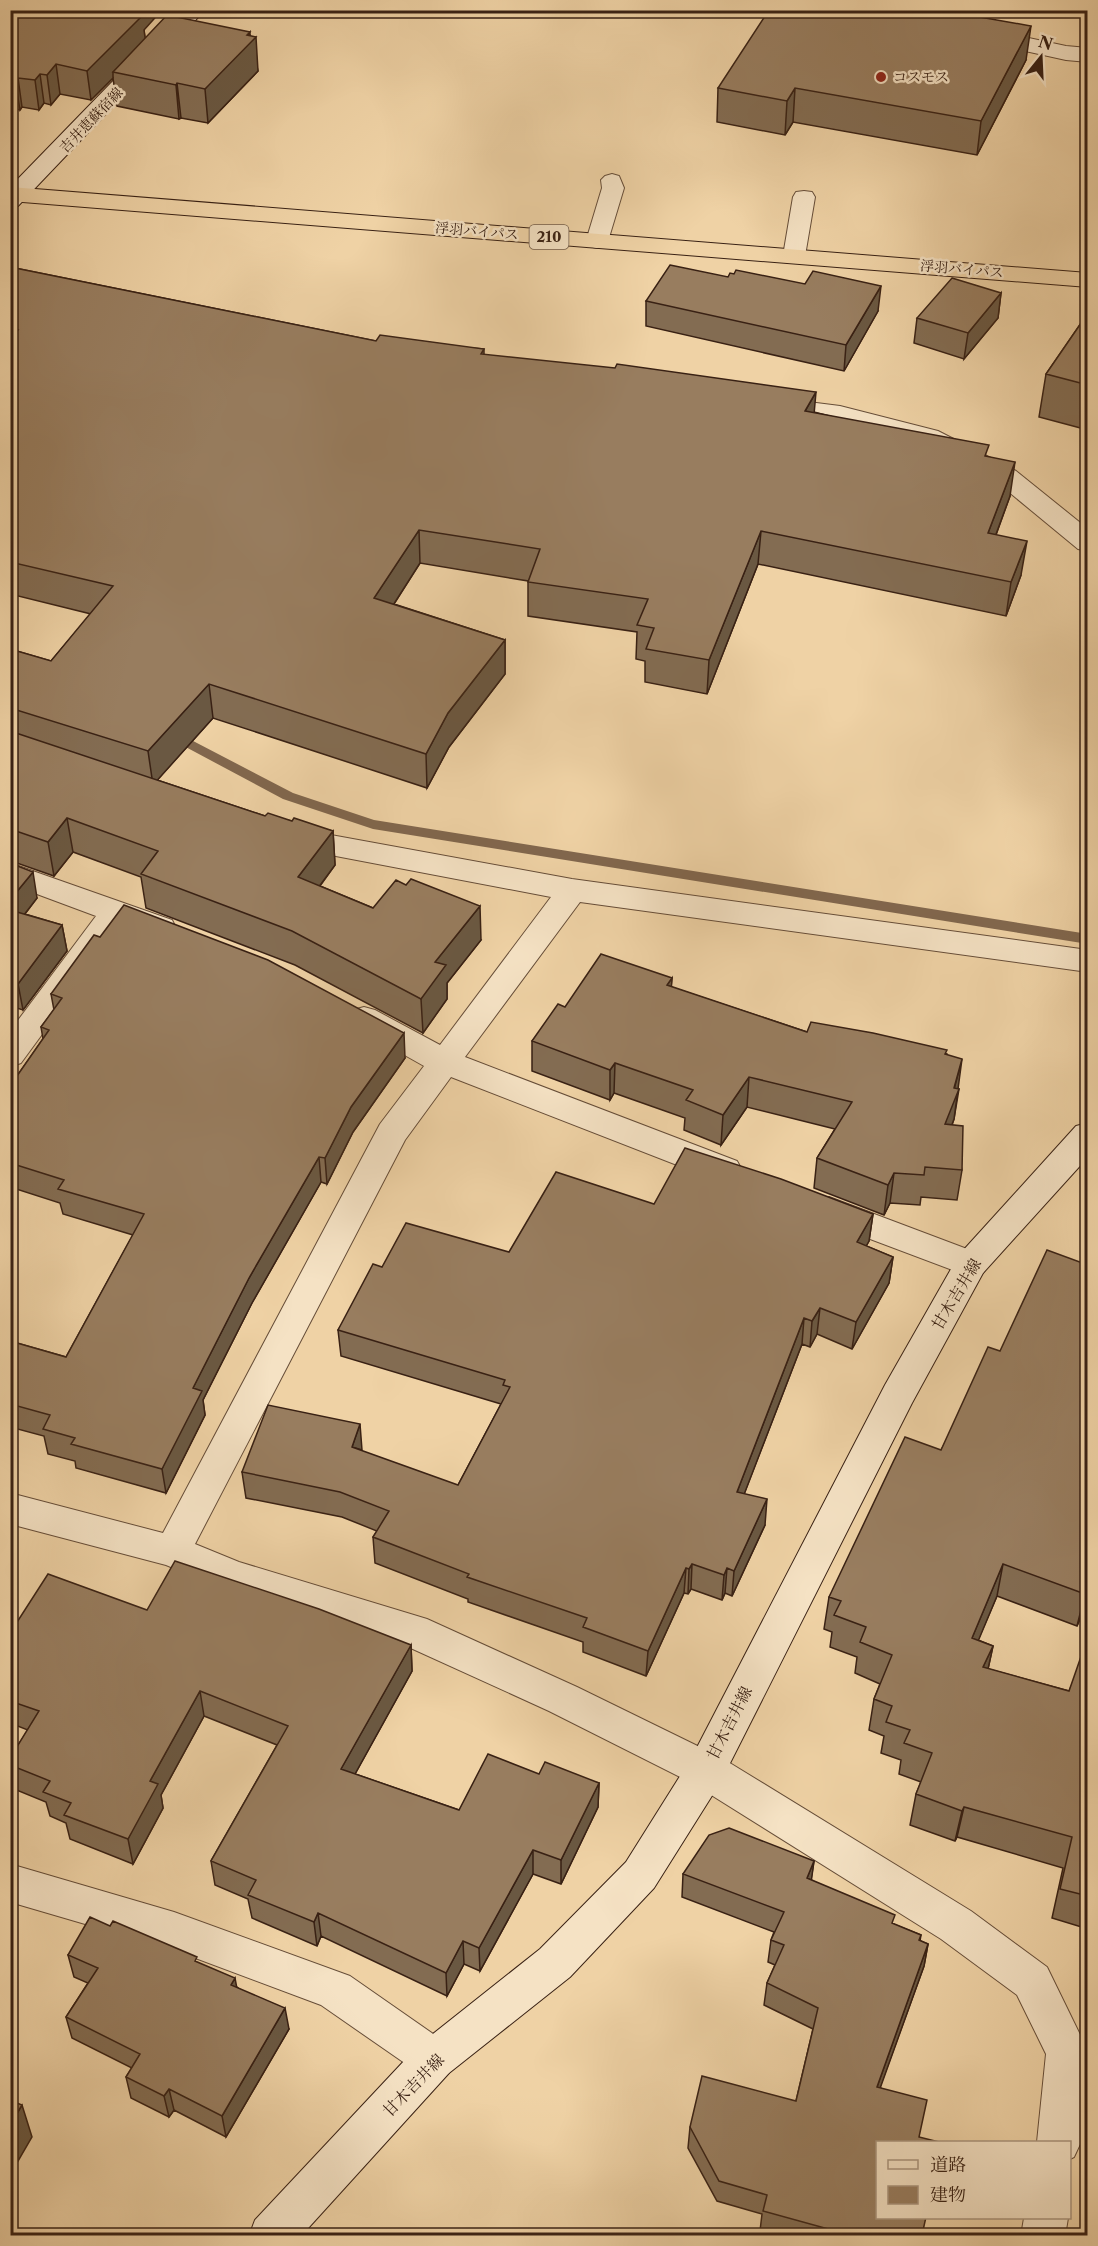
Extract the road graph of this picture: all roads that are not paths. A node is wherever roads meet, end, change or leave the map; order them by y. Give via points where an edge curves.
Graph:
1 (195, 10) edge
2 (961, 30) edge
3 (1088, 55) edge
4 (612, 180) dead end
5 (13, 197) edge
6 (804, 197) dead end
7 (597, 241) junction
8 (794, 256) junction
9 (1088, 280) edge
10 (747, 402) edge
11 (1088, 543) edge
12 (262, 828) edge
13 (10, 873) edge
14 (572, 890) junction
15 (116, 911) junction
16 (194, 941) edge
17 (1088, 960) edge
18 (333, 1002) edge
19 (10, 1054) edge
20 (444, 1062) junction
21 (1088, 1135) edge
22 (751, 1180) edge
23 (806, 1201) edge
24 (971, 1264) junction
25 (10, 1508) edge
26 (172, 1551) junction
27 (706, 1770) junction
28 (10, 1883) edge
29 (434, 2059) junction
30 (1059, 2141) edge
31 (1046, 2219) edge
32 (271, 2235) edge
33 (1043, 2235) edge

1 - 5 street, 吉井恵蘇宿線
2 - 3 street
4 - 7 lane
5 - 7 highway, 浮羽バイパス / 210
6 - 8 lane
7 - 8 highway, 浮羽バイパス / 210
8 - 9 highway, 浮羽バイパス / 210
10 - 11 street via 840,414 929,436 1007,477
12 - 14 street via 320,843
13 - 15 street
14 - 17 street
14 - 20 street
15 - 16 street
15 - 19 street
18 - 20 street
20 - 22 street
20 - 26 street via 392,1133
21 - 24 street, 甘木吉井線
23 - 24 street
24 - 27 street, 甘木吉井線 via 898,1395
25 - 26 street
26 - 27 street via 231,1576 413,1631
27 - 29 street, 甘木吉井線 via 640,1875 555,1963
27 - 30 street via 956,1925 1032,1981 1067,2053
28 - 29 street via 174,1931 335,1990
29 - 32 street, 甘木吉井線
31 - 33 street

